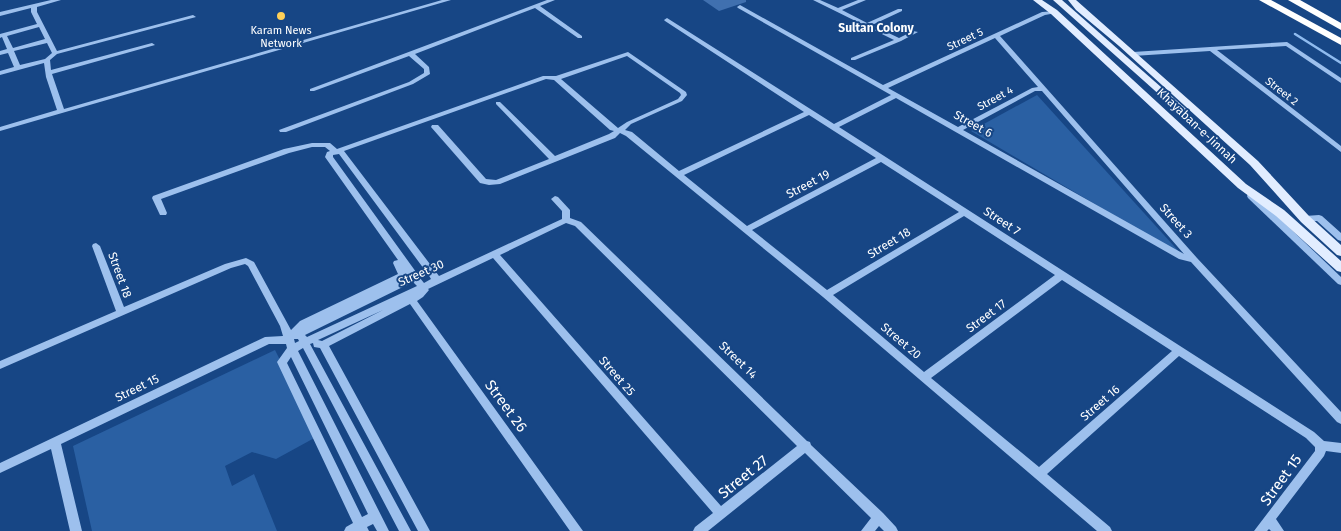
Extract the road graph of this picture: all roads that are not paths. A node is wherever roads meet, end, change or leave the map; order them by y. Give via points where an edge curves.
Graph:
1 (58, 0) edge
2 (448, 0) edge
3 (552, 0) edge
4 (816, 0) edge
5 (863, 0) edge
6 (1027, 0) edge
7 (1037, 0) edge
8 (1042, 0) edge
9 (1057, 0) edge
10 (1071, 0) edge
11 (1264, 0) edge
12 (1278, 0) edge
13 (1293, 0) edge
14 (1306, 0) edge
15 (34, 6) junction
16 (536, 6) junction
17 (740, 7) dead end
18 (1052, 7) edge
19 (838, 10) junction
20 (900, 10) dead end
21 (0, 14) edge
22 (193, 17) dead end
23 (1341, 19) edge
24 (668, 20) dead end
25 (869, 24) junction
26 (41, 25) junction
27 (1341, 27) edge
28 (915, 32) dead end
29 (2, 35) edge
30 (996, 36) junction
31 (1341, 36) edge
32 (580, 37) dead end
33 (50, 40) junction
34 (899, 40) junction
35 (1341, 42) edge
36 (152, 46) dead end
37 (1211, 49) junction
38 (11, 50) junction
39 (55, 53) junction
40 (410, 53) junction
41 (0, 54) edge
42 (1133, 54) junction
43 (853, 59) dead end
44 (47, 60) junction
45 (18, 68) junction
46 (0, 72) edge
47 (48, 73) junction
48 (556, 78) junction
49 (1341, 81) edge
50 (885, 87) junction
51 (1041, 88) junction
52 (312, 90) dead end
53 (897, 95) junction
54 (498, 104) dead end
55 (61, 110) junction
56 (810, 112) junction
57 (436, 127) dead end
58 (834, 127) junction
59 (0, 129) edge
60 (283, 130) dead end
61 (620, 130) junction
62 (959, 130) junction
63 (1341, 150) edge
64 (334, 152) junction
65 (882, 158) junction
66 (554, 160) junction
67 (679, 174) junction
68 (1242, 186) junction
69 (555, 199) dead end
70 (965, 212) junction
71 (163, 213) dead end
72 (1280, 213) junction
73 (1305, 219) junction
74 (563, 221) junction
75 (745, 230) junction
76 (1341, 238) edge
77 (96, 246) dead end
78 (1341, 252) edge
79 (495, 254) junction
80 (1194, 260) junction
81 (397, 263) dead end
82 (1341, 268) edge
83 (429, 270) junction
84 (403, 275) junction
85 (1062, 275) junction
86 (416, 277) junction
87 (436, 279) junction
88 (1341, 282) edge
89 (422, 286) junction
90 (826, 295) junction
91 (411, 299) junction
92 (121, 313) junction
93 (302, 338) junction
94 (290, 344) junction
95 (323, 345) junction
96 (1178, 350) junction
97 (0, 365) edge
98 (925, 377) junction
99 (1341, 419) edge
100 (55, 442) junction
101 (1321, 445) junction
102 (806, 446) junction
103 (1341, 448) edge
104 (0, 468) edge
105 (1038, 474) junction
106 (720, 514) junction
107 (376, 516) junction
108 (879, 517) junction
109 (1270, 520) junction
110 (358, 529) edge
111 (76, 531) edge
112 (383, 531) edge
113 (405, 531) edge
114 (424, 531) edge
115 (577, 531) edge
116 (699, 531) edge
117 (867, 531) edge
118 (892, 531) edge
119 (1106, 531) edge
120 (1260, 531) edge
121 (1278, 531) edge

1 - 15 street
2 - 55 street
3 - 16 street
4 - 19 street
5 - 19 street
6 - 18 main road
7 - 18 main road, Khayaban-e-Jinnah
8 - 18 main road
9 - 73 main road
10 - 42 main road, Khayaban-e-Jinnah via 1089,9
11 - 35 highway
12 - 31 highway
13 - 27 highway
14 - 23 highway
15 - 21 street
15 - 26 street
16 - 32 street
16 - 40 street
17 - 50 street, Street 6
18 - 30 street, Street 5
18 - 68 main road, Khayaban-e-Jinnah
18 - 72 main road
19 - 25 street
20 - 25 street
22 - 39 street
24 - 56 street, Street 7
25 - 34 street
26 - 29 street
26 - 33 street
28 - 34 street
29 - 38 street
30 - 50 street, Street 5
30 - 51 street, Street 3
33 - 38 street
33 - 39 street
34 - 43 street
36 - 47 street
37 - 42 street
37 - 49 street via 1287,44
37 - 63 street, Street 2
38 - 41 street
38 - 45 street
39 - 44 street
40 - 52 street
40 - 60 street via 428,74
42 - 73 main road, Khayaban-e-Jinnah via 1254,163
44 - 45 street
44 - 47 street
45 - 46 street
47 - 55 street
48 - 61 street via 613,128
48 - 61 street via 628,54 683,92 680,100 630,122
48 - 64 street via 545,77
50 - 53 street, Street 6
51 - 62 street, Street 4 via 1034,88
51 - 80 street, Street 3
53 - 58 street
53 - 62 street, Street 6
54 - 66 street
55 - 59 street
56 - 58 street, Street 7
56 - 67 street
57 - 66 street via 483,181 489,183
58 - 65 street, Street 7
61 - 66 street
61 - 67 street, Street 20
62 - 80 street, Street 6 via 1182,257
64 - 71 street via 323,144 287,151 156,198
64 - 83 street via 341,152
64 - 86 street via 329,157
65 - 70 street, Street 7
65 - 75 street, Street 19
67 - 75 street, Street 20
68 - 72 main road, Khayaban-e-Jinnah
68 - 88 street
69 - 74 street via 566,210
70 - 85 street, Street 7
70 - 90 street, Street 18
72 - 82 main road, Khayaban-e-Jinnah
73 - 76 street via 1319,218
73 - 78 main road, Khayaban-e-Jinnah
74 - 79 street, Street 30
74 - 102 street, Street 14 via 578,224
75 - 90 street, Street 20
77 - 92 street, Street 18
79 - 87 street, Street 30
79 - 106 street, Street 25
80 - 99 street, Street 3
81 - 84 street
83 - 86 street, Street 30
83 - 87 street
84 - 86 street
84 - 94 street via 303,324
85 - 96 street, Street 7
85 - 98 street, Street 17
86 - 89 street
86 - 93 street, Street 30
87 - 89 street, Street 30
89 - 91 street via 424,290 420,295
89 - 93 street, Street 30
90 - 98 street, Street 20
91 - 95 street
91 - 115 street, Street 26
92 - 94 street via 246,261 252,264 286,326
92 - 97 street
93 - 94 street, Street 30
93 - 95 street
93 - 113 street
94 - 100 street, Street 15 via 268,340
94 - 107 street
94 - 110 street via 282,362
95 - 114 street
96 - 101 street, Street 7
96 - 105 street, Street 16
98 - 105 street, Street 20
100 - 104 street, Street 15
100 - 111 street
101 - 103 street
101 - 109 street, Street 15 via 1320,453
102 - 106 street, Street 27
102 - 108 street, Street 14
105 - 119 street, Street 20
106 - 116 street, Street 27
107 - 110 street
107 - 112 street
108 - 117 street
108 - 118 street, Street 14
109 - 120 street, Street 15
109 - 121 street

